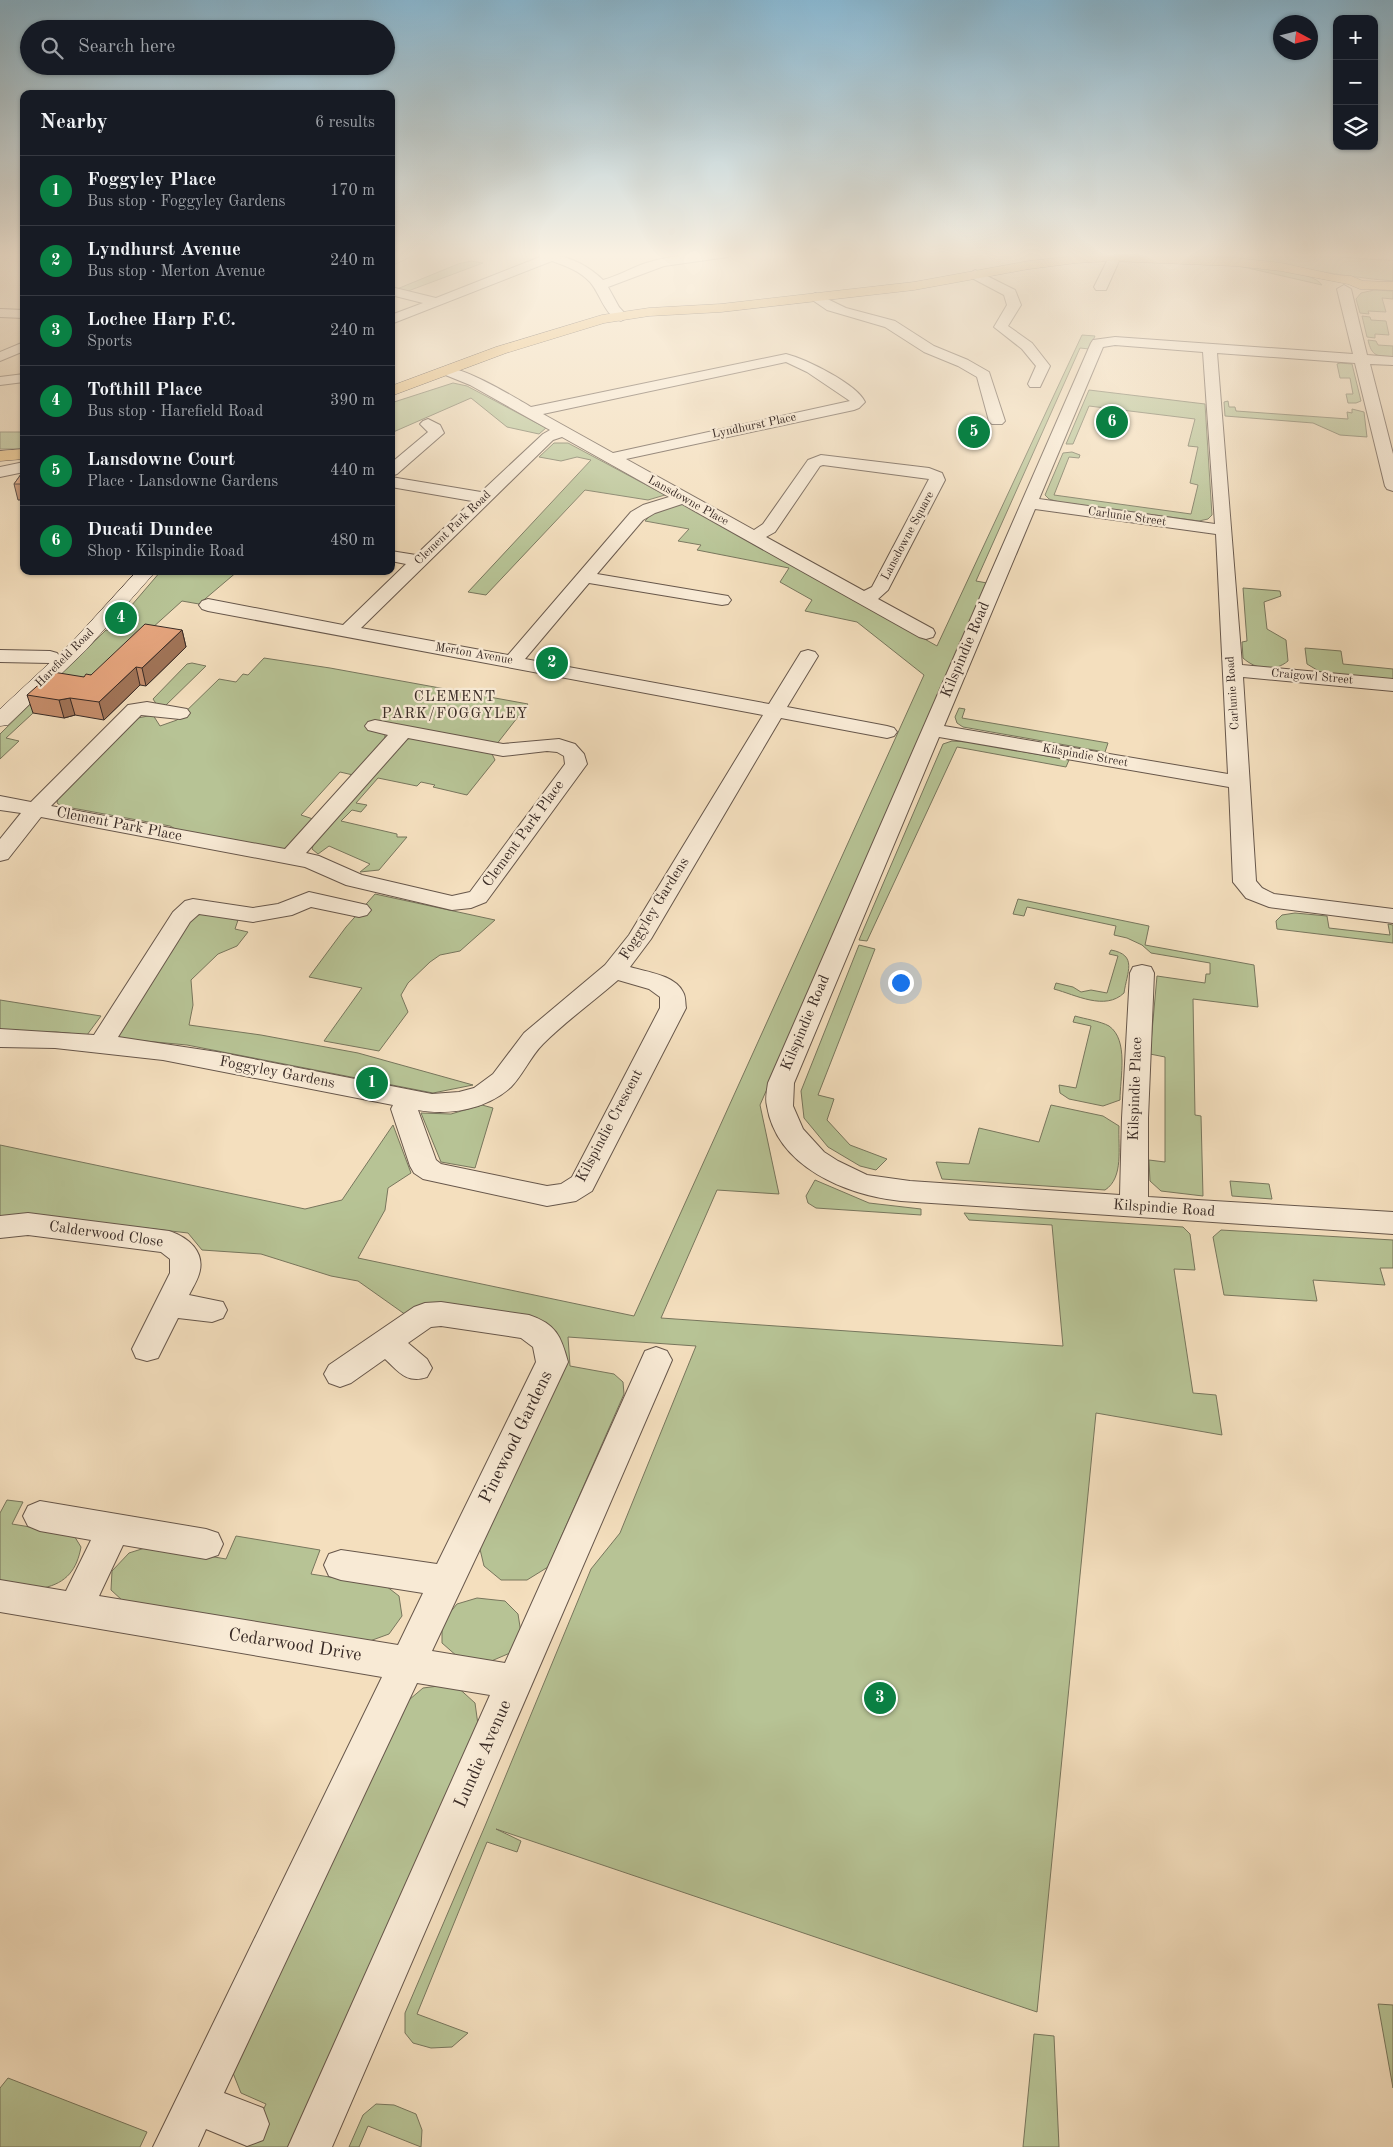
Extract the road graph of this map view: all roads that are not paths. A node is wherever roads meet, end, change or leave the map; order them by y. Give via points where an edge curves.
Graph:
1 (494, 353) edge
2 (941, 353) edge
3 (1033, 353) edge
4 (1094, 353) edge
5 (1210, 353) edge
6 (1289, 353) edge
7 (1361, 353) edge
8 (1362, 358) junction
9 (1393, 361) edge
10 (452, 373) junction
11 (20, 378) edge
12 (0, 381) edge
13 (1035, 384) dead end
14 (395, 390) edge
15 (395, 395) edge
16 (529, 412) junction
17 (997, 421) dead end
18 (428, 424) dead end
19 (562, 431) junction
20 (20, 454) edge
21 (0, 456) edge
22 (610, 458) junction
23 (20, 461) edge
24 (0, 463) edge
25 (395, 468) edge
26 (20, 469) edge
27 (0, 472) edge
28 (395, 483) edge
29 (1393, 486) edge
30 (485, 498) junction
31 (683, 498) junction
32 (1029, 503) junction
33 (1224, 530) junction
34 (754, 537) junction
35 (395, 557) edge
36 (420, 560) junction
37 (129, 575) edge
38 (144, 575) edge
39 (586, 577) junction
40 (864, 599) junction
41 (722, 600) dead end
42 (208, 605) dead end
43 (347, 631) junction
44 (926, 633) dead end
45 (0, 656) edge
46 (808, 656) dead end
47 (50, 657) junction
48 (513, 661) junction
49 (1231, 670) junction
50 (1393, 685) edge
51 (0, 704) edge
52 (775, 709) junction
53 (180, 713) dead end
54 (0, 720) edge
55 (375, 726) dead end
56 (932, 730) junction
57 (403, 732) junction
58 (887, 732) dead end
59 (1239, 782) junction
60 (0, 803) edge
61 (36, 809) junction
62 (0, 854) edge
63 (290, 857) junction
64 (359, 910) dead end
65 (1393, 916) edge
66 (614, 971) junction
67 (1142, 972) dead end
68 (0, 1038) edge
69 (101, 1044) junction
70 (408, 1099) junction
71 (1134, 1206) junction
72 (1393, 1223) edge
73 (0, 1227) edge
74 (170, 1305) junction
75 (212, 1310) dead end
76 (386, 1342) junction
77 (147, 1349) dead end
78 (656, 1360) dead end
79 (416, 1368) dead end
80 (340, 1374) dead end
81 (40, 1516) dead end
82 (114, 1528) junction
83 (206, 1544) dead end
84 (341, 1564) dead end
85 (447, 1582) junction
86 (0, 1596) edge
87 (75, 1608) junction
88 (408, 1664) junction
89 (515, 1682) junction
90 (196, 2103) junction
91 (247, 2124) dead end
92 (175, 2147) edge
93 (310, 2147) edge

1 - 10 main road
2 - 17 street via 984,375
3 - 13 street via 1043,366
4 - 32 street, Kilspindie Road
5 - 33 street, Carlunie Road
6 - 8 street
7 - 8 street
8 - 9 street
8 - 29 street
10 - 14 main road
10 - 15 main road
10 - 16 street, Lansdowne Place
11 - 12 street
16 - 19 street, Lansdowne Place
16 - 22 street, Lyndhurst Place via 779,358 793,359 858,402
18 - 25 street via 436,428 436,433
19 - 22 street, Lansdowne Place
19 - 30 street, Clement Park Road via 548,437
20 - 21 main road
22 - 31 street, Lansdowne Place
23 - 24 main road
26 - 27 street
28 - 30 street
30 - 36 street, Clement Park Road
31 - 34 street, Lansdowne Place
31 - 39 street via 637,516
32 - 33 street, Carlunie Street
32 - 56 street, Kilspindie Road
33 - 49 street, Carlunie Road
34 - 40 street, Lansdowne Place
34 - 40 street, Lansdowne Square via 769,528 814,463 821,460 936,476 937,480 879,590
35 - 36 street
36 - 43 street, Clement Park Road
37 - 47 street, Harefield Road
38 - 54 street, Harefield Road via 79,646
39 - 41 street
39 - 48 street
40 - 44 street, Lansdowne Place
42 - 43 street, Merton Avenue
43 - 48 street, Merton Avenue
45 - 47 street
46 - 52 street, Foggyley Gardens
47 - 51 street, Harefield Road
48 - 52 street, Merton Avenue
49 - 50 street, Craigowl Street
49 - 59 street, Carlunie Road
52 - 58 street, Merton Avenue
52 - 66 street, Foggyley Gardens via 638,939
53 - 61 street, Clement Park Place via 135,709
55 - 57 street, Clement Park Place
56 - 59 street, Kilspindie Street
56 - 71 street, Kilspindie Road via 781,1083 780,1105 790,1132 808,1154 839,1175 874,1187
57 - 63 street
57 - 63 street, Clement Park Place via 503,750 559,745 571,749 576,756 576,764 478,897 471,901 452,903 393,890
59 - 65 street, Carlunie Road via 1245,882 1254,893 1286,904
60 - 61 street, Clement Park Place
61 - 62 street
61 - 63 street, Clement Park Place
64 - 69 street via 309,900 284,910 253,915 193,906 181,917
66 - 70 street, Foggyley Gardens via 533,1039 502,1080 483,1094 460,1101 432,1103
66 - 70 street, Kilspindie Crescent via 658,983 672,994 673,1008 582,1184 573,1192 547,1196 433,1172 424,1166 404,1109
67 - 71 street, Kilspindie Place
68 - 69 street, Foggyley Gardens via 51,1038
69 - 70 street, Foggyley Gardens via 181,1054
71 - 72 street, Kilspindie Road
73 - 74 street, Calderwood Close via 28,1224 168,1242 184,1254 185,1274
74 - 75 street
74 - 77 street, Calderwood Close
76 - 79 street
76 - 80 street, Pinewood Gardens
76 - 85 street, Pinewood Gardens via 425,1315 441,1314 529,1327 547,1341 552,1362
78 - 89 street, Lundie Avenue
81 - 82 street
82 - 83 street
82 - 87 street
84 - 85 street
85 - 88 street
86 - 87 street, Cedarwood Drive
87 - 88 street, Cedarwood Drive
88 - 89 street, Cedarwood Drive
88 - 90 street
89 - 93 street, Lundie Avenue
90 - 91 street
90 - 92 street

